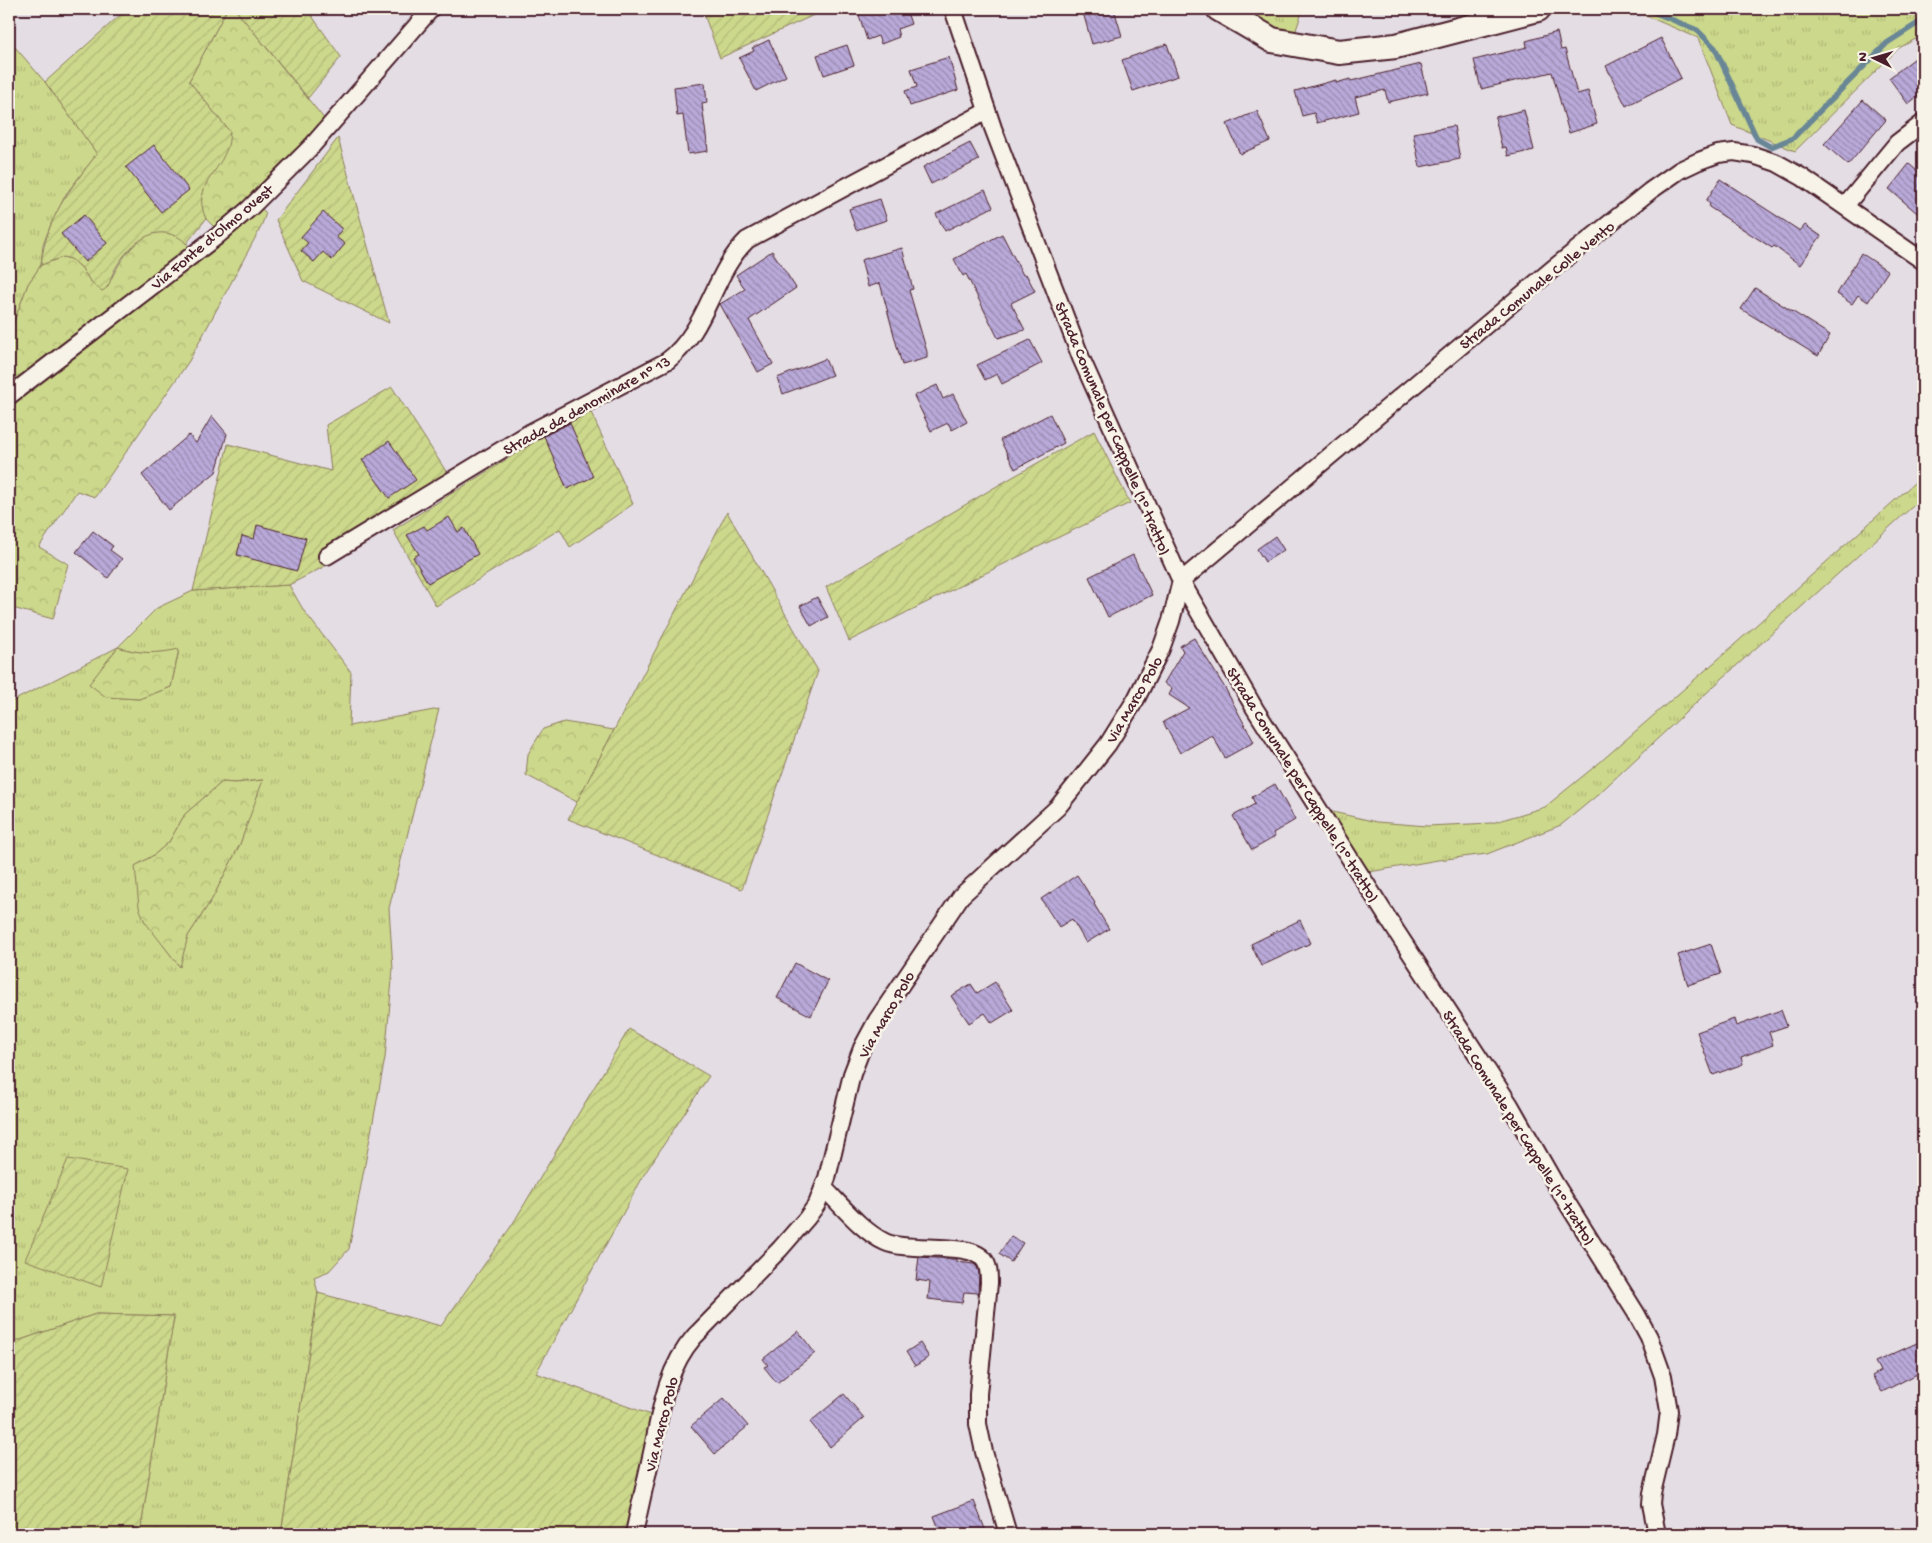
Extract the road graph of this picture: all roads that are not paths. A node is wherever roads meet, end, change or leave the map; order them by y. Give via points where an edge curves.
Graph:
1 (432, 9) edge
2 (953, 9) edge
3 (1219, 9) edge
4 (1538, 9) edge
5 (987, 111) junction
6 (1923, 123) edge
7 (1845, 206) junction
8 (1923, 261) edge
9 (9, 396) edge
10 (327, 556) dead end
11 (1181, 581) junction
12 (824, 1188) junction
13 (634, 1534) edge
14 (1008, 1534) edge
15 (1658, 1534) edge

1 - 9 street, Via Fonte d'Olmo ovest via 311,147 243,214
2 - 5 street, Strada Comunale per Cappelle (1º tratto)
3 - 4 street via 1272,40 1339,52 1396,46
5 - 10 street, Strada da denominare nº 13 via 747,240 732,257 697,326 667,361 531,432
5 - 11 street, Strada Comunale per Cappelle (1º tratto) via 1090,379
6 - 7 street via 1897,143
7 - 8 street, Strada Comunale Colle Vento
7 - 11 street, Strada Comunale Colle Vento via 1790,170 1753,155 1718,154 1680,170 1516,299
11 - 12 street, Via Marco Polo via 1161,649 1136,699 1108,744 1058,807 961,896 877,1020 852,1074
11 - 15 street, Strada Comunale per Cappelle (1º tratto) via 1255,709 1510,1105 1643,1324 1659,1362 1668,1401 1666,1435 1651,1500
12 - 13 street, Via Marco Polo via 802,1224 681,1354 664,1397
12 - 14 street via 868,1231 886,1243 911,1248 966,1250 984,1259 989,1283 978,1424

